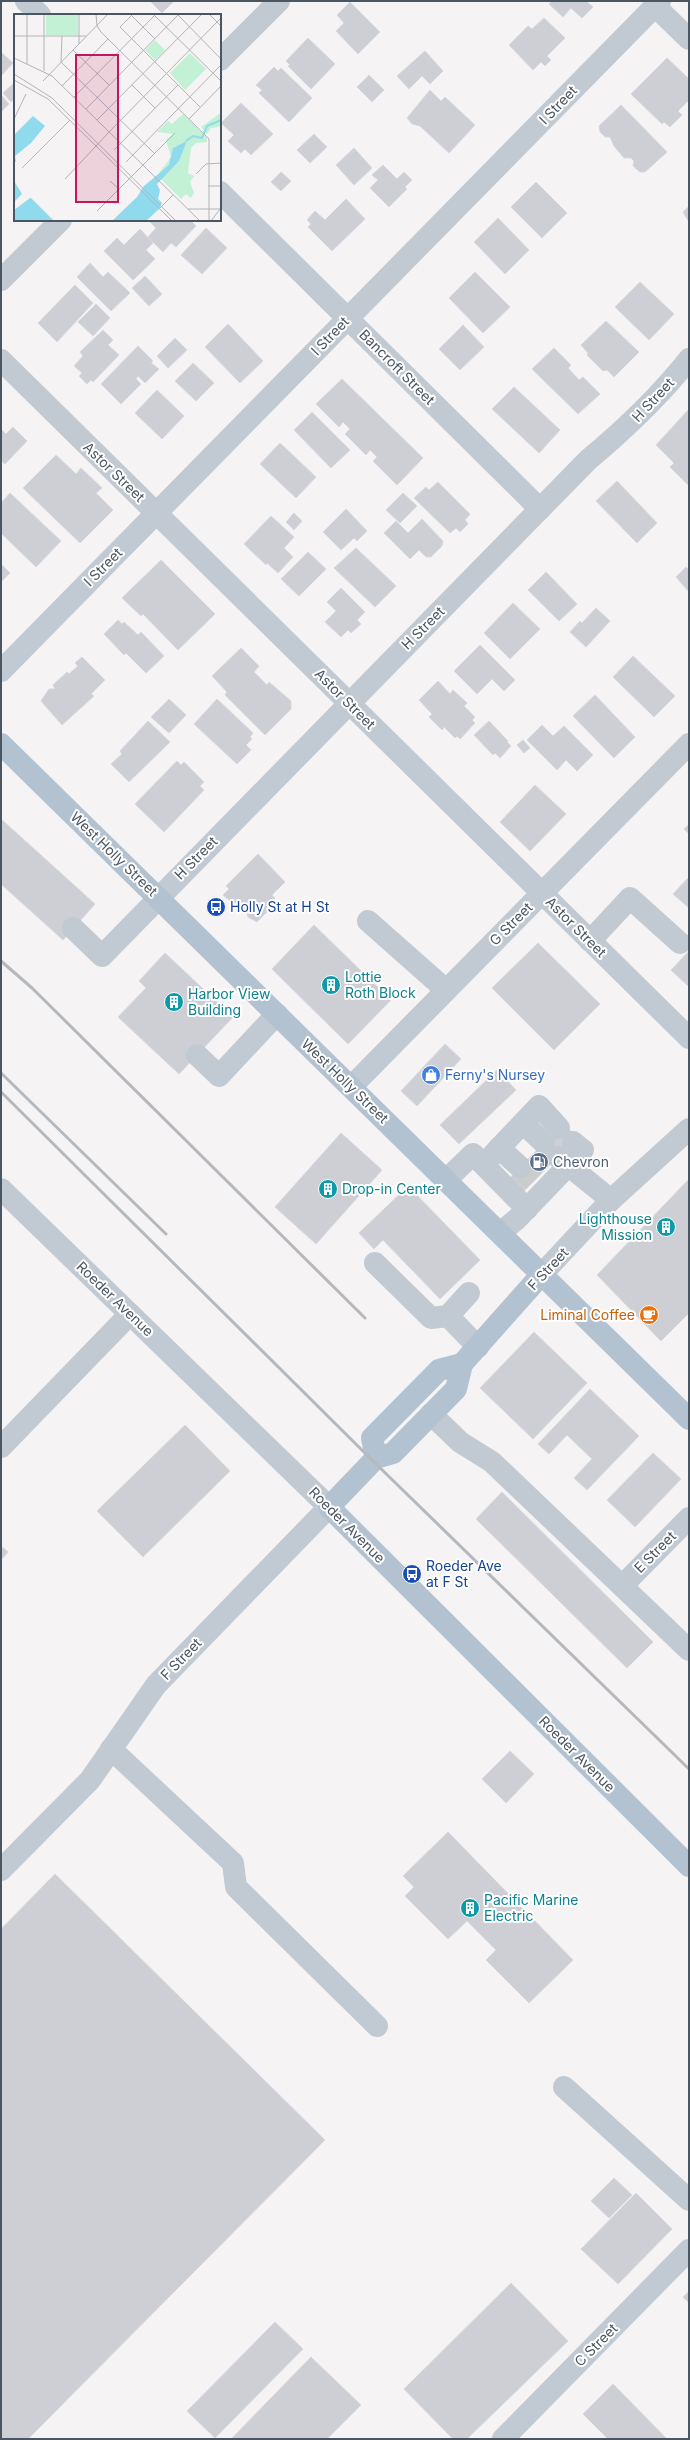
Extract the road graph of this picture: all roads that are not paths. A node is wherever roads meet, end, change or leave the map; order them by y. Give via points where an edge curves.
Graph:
1 (26, 1) edge
2 (279, 1) edge
3 (657, 3) edge
4 (39, 14) edge
5 (689, 39) edge
6 (221, 59) edge
7 (221, 193) edge
8 (60, 221) edge
9 (1, 280) edge
10 (348, 318) junction
11 (689, 359) edge
12 (1, 360) edge
13 (540, 509) junction
14 (156, 513) junction
15 (1, 671) edge
16 (349, 703) junction
17 (1, 744) edge
18 (689, 744) edge
19 (542, 893) junction
20 (158, 897) junction
21 (368, 921) dead end
22 (73, 928) dead end
23 (590, 941) junction
24 (680, 943) dead end
25 (446, 990) junction
26 (277, 1014) junction
27 (689, 1038) edge
28 (197, 1055) dead end
29 (350, 1087) junction
30 (689, 1129) edge
31 (561, 1147) junction
32 (499, 1148) junction
33 (484, 1164) junction
34 (533, 1179) junction
35 (446, 1180) junction
36 (1, 1189) edge
37 (611, 1200) junction
38 (527, 1209) junction
39 (500, 1233) junction
40 (375, 1264) dead end
41 (542, 1274) junction
42 (469, 1293) dead end
43 (130, 1314) junction
44 (448, 1316) junction
45 (478, 1347) junction
46 (462, 1364) junction
47 (431, 1414) junction
48 (689, 1419) edge
49 (1, 1447) edge
50 (376, 1458) junction
51 (329, 1507) junction
52 (689, 1518) edge
53 (622, 1586) junction
54 (689, 1650) edge
55 (111, 1749) junction
56 (689, 1866) edge
57 (1, 1870) edge
58 (377, 2026) dead end
59 (564, 2087) dead end
60 (689, 2200) edge
61 (689, 2250) edge
62 (503, 2439) edge

1 - 4 street
2 - 6 street
3 - 5 street
3 - 10 street, I Street
7 - 10 street, Bancroft Street
8 - 9 street
10 - 13 street, Bancroft Street
10 - 14 street, I Street
11 - 13 street, H Street via 633,422 588,460
12 - 14 street, Astor Street
13 - 16 street, H Street
14 - 15 street, I Street
14 - 16 street, Astor Street
16 - 19 street, Astor Street
16 - 20 street, H Street
17 - 20 main road, West Holly Street
18 - 19 street, G Street
19 - 23 street, Astor Street
19 - 25 street, G Street
20 - 22 street, H Street via 102,956
20 - 26 main road, West Holly Street
21 - 25 street
23 - 24 street via 630,898
23 - 27 street, Astor Street
25 - 29 street, G Street
26 - 28 street via 219,1076
26 - 29 main road, West Holly Street
29 - 35 main road, West Holly Street
30 - 37 street, F Street
31 - 32 street via 539,1106
31 - 34 street
31 - 37 street
32 - 33 street
32 - 34 street
33 - 35 street via 473,1154
33 - 38 street
34 - 38 street
35 - 39 main road, West Holly Street
36 - 43 street, Roeder Avenue
37 - 41 street, F Street
38 - 39 street
39 - 41 main road, West Holly Street
40 - 44 street via 431,1318
41 - 45 main road, F Street
41 - 48 main road, West Holly Street
42 - 44 street
43 - 49 street
43 - 51 street, Roeder Avenue
44 - 45 street
45 - 46 main road, F Street
46 - 47 main road, F Street via 456,1389
46 - 50 main road via 439,1370 372,1438
47 - 50 main road, F Street via 393,1453
47 - 53 street via 460,1442 492,1462
50 - 51 main road, F Street
51 - 55 street, F Street via 156,1685
51 - 56 main road, Roeder Avenue
52 - 53 street, E Street
53 - 54 street
55 - 57 street, F Street via 90,1780
55 - 58 street via 233,1863 236,1887
59 - 60 street
61 - 62 street, C Street

